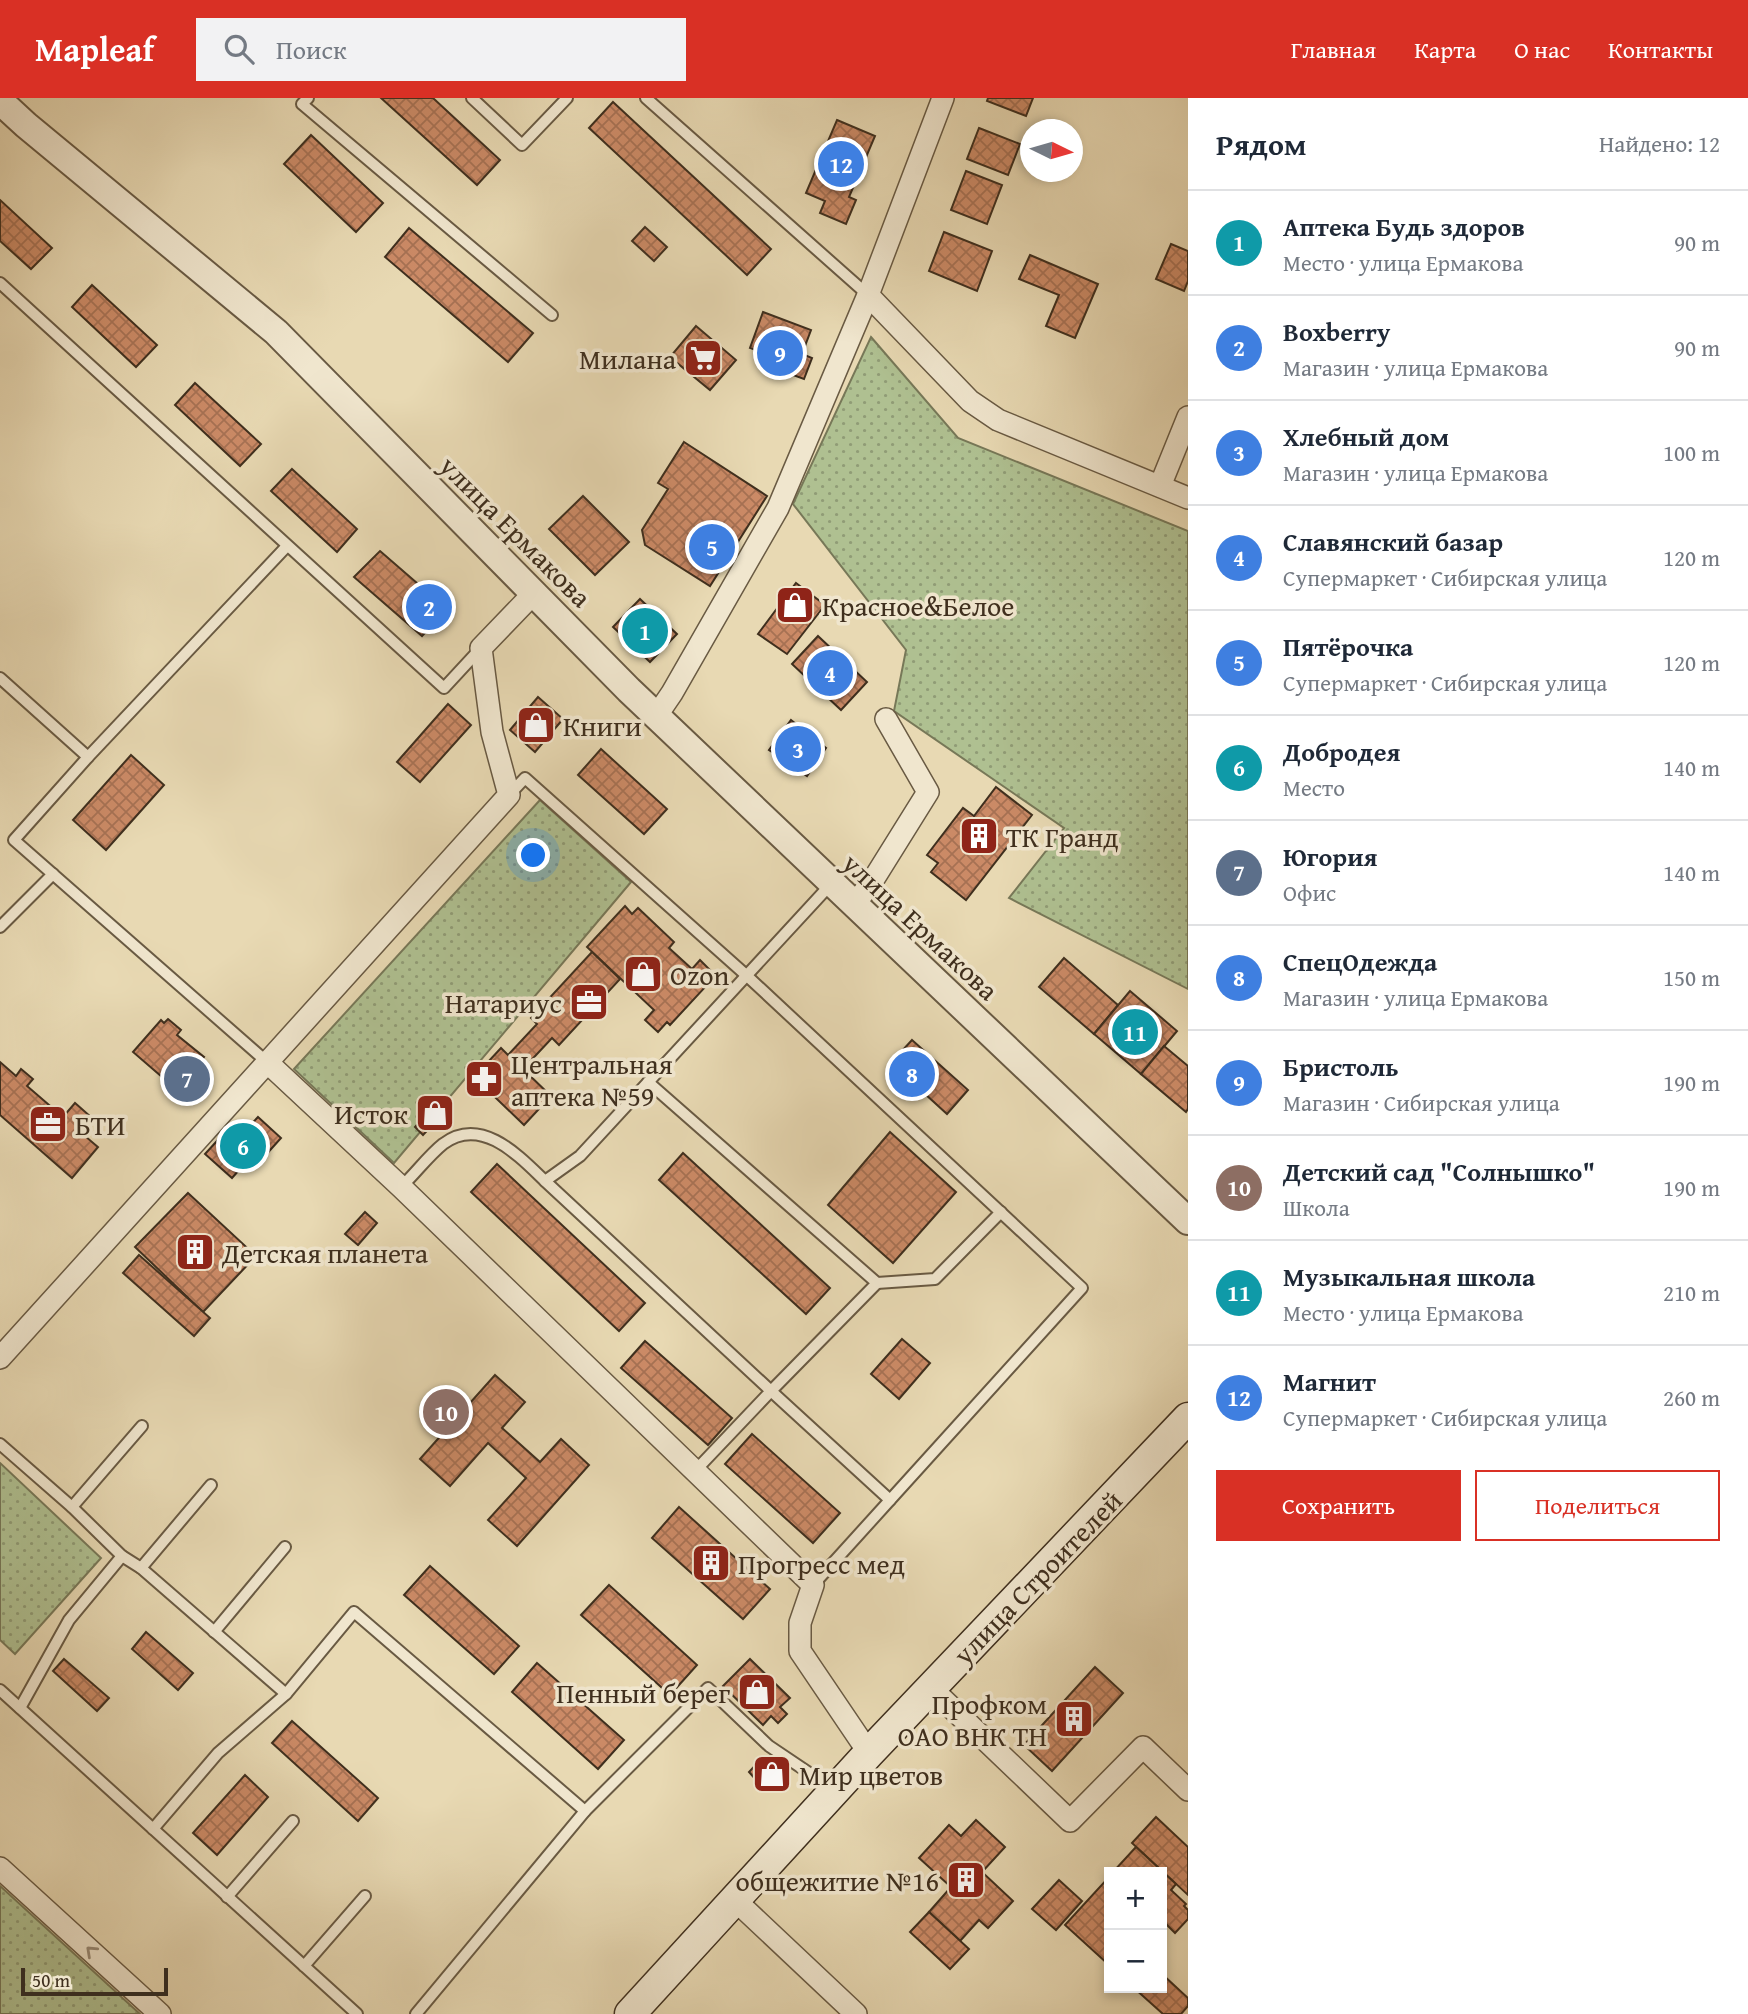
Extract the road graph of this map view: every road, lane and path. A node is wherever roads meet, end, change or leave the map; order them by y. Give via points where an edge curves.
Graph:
1 (308, 98) edge
2 (472, 98) edge
3 (567, 98) edge
4 (646, 98) edge
5 (943, 98) edge
6 (0, 101) edge
7 (0, 283) edge
8 (868, 295) junction
9 (552, 315) dead end
10 (1188, 416) edge
11 (1160, 486) junction
12 (1188, 498) edge
13 (287, 547) junction
14 (533, 594) junction
15 (481, 649) junction
16 (0, 677) edge
17 (657, 715) junction
18 (886, 719) dead end
19 (88, 757) junction
20 (509, 795) junction
21 (53, 874) junction
22 (831, 884) junction
23 (853, 905) junction
24 (0, 927) edge
25 (746, 975) junction
26 (267, 1062) junction
27 (648, 1082) junction
28 (545, 1181) junction
29 (401, 1187) junction
30 (1000, 1212) junction
31 (1188, 1221) edge
32 (877, 1283) junction
33 (0, 1358) edge
34 (771, 1391) junction
35 (1188, 1418) edge
36 (142, 1426) dead end
37 (0, 1444) edge
38 (695, 1471) junction
39 (211, 1485) dead end
40 (890, 1500) junction
41 (72, 1507) junction
42 (285, 1547) dead end
43 (122, 1556) junction
44 (141, 1568) junction
45 (813, 1585) junction
46 (214, 1632) junction
47 (932, 1688) junction
48 (0, 1690) edge
49 (286, 1693) junction
50 (20, 1708) junction
51 (869, 1753) junction
52 (835, 1790) junction
53 (1188, 1790) edge
54 (585, 1811) junction
55 (293, 1821) dead end
56 (153, 1829) junction
57 (0, 1868) edge
58 (227, 1896) junction
59 (365, 1896) dead end
60 (735, 1900) junction
61 (304, 1966) junction
62 (160, 2014) edge
63 (357, 2014) edge
64 (416, 2014) edge
65 (630, 2014) edge
66 (856, 2014) edge

1 - 9 lane via 302,104
2 - 3 lane via 522,145
4 - 8 lane
5 - 8 street
6 - 14 street, улица Ермакова via 276,332
7 - 13 lane
8 - 11 street via 970,401 998,420
8 - 17 street via 778,508
10 - 11 street
11 - 12 street
13 - 15 lane via 444,688
13 - 19 lane
14 - 15 street
14 - 17 street, улица Ермакова
15 - 20 street via 492,732
16 - 19 lane
17 - 22 street, улица Ермакова
18 - 23 street via 928,792
19 - 21 lane via 14,840
20 - 25 lane via 525,778
20 - 26 street
21 - 24 lane
21 - 26 lane
22 - 23 street, улица Ермакова
22 - 25 lane
23 - 31 street, улица Ермакова
25 - 27 lane
25 - 30 lane
26 - 29 street
26 - 33 street
27 - 28 lane via 580,1156
27 - 32 lane
28 - 29 lane via 493,1138 468,1134 444,1143
28 - 34 lane
29 - 38 street
30 - 32 lane via 935,1279
30 - 40 lane via 1082,1288
32 - 34 lane
34 - 38 lane
34 - 40 lane
35 - 47 main road, улица Строителей
36 - 41 lane
37 - 41 lane
38 - 45 street
39 - 44 lane
40 - 45 lane
41 - 43 lane
42 - 46 lane
43 - 44 lane
43 - 50 lane via 69,1620
44 - 46 lane
45 - 51 street via 800,1623 800,1651
46 - 49 lane
47 - 51 main road, улица Строителей
47 - 53 street via 1070,1821 1143,1747
48 - 50 lane
49 - 54 lane via 354,1612
49 - 56 lane via 218,1753
50 - 56 lane
51 - 52 main road, улица Строителей
52 - 54 lane via 769,1746 708,1688
52 - 60 main road, улица Строителей
54 - 64 lane
55 - 58 lane
56 - 58 lane
62 -> 57 street
58 - 61 lane
59 - 61 lane
60 - 65 main road, улица Строителей
60 - 66 street
61 - 63 lane

